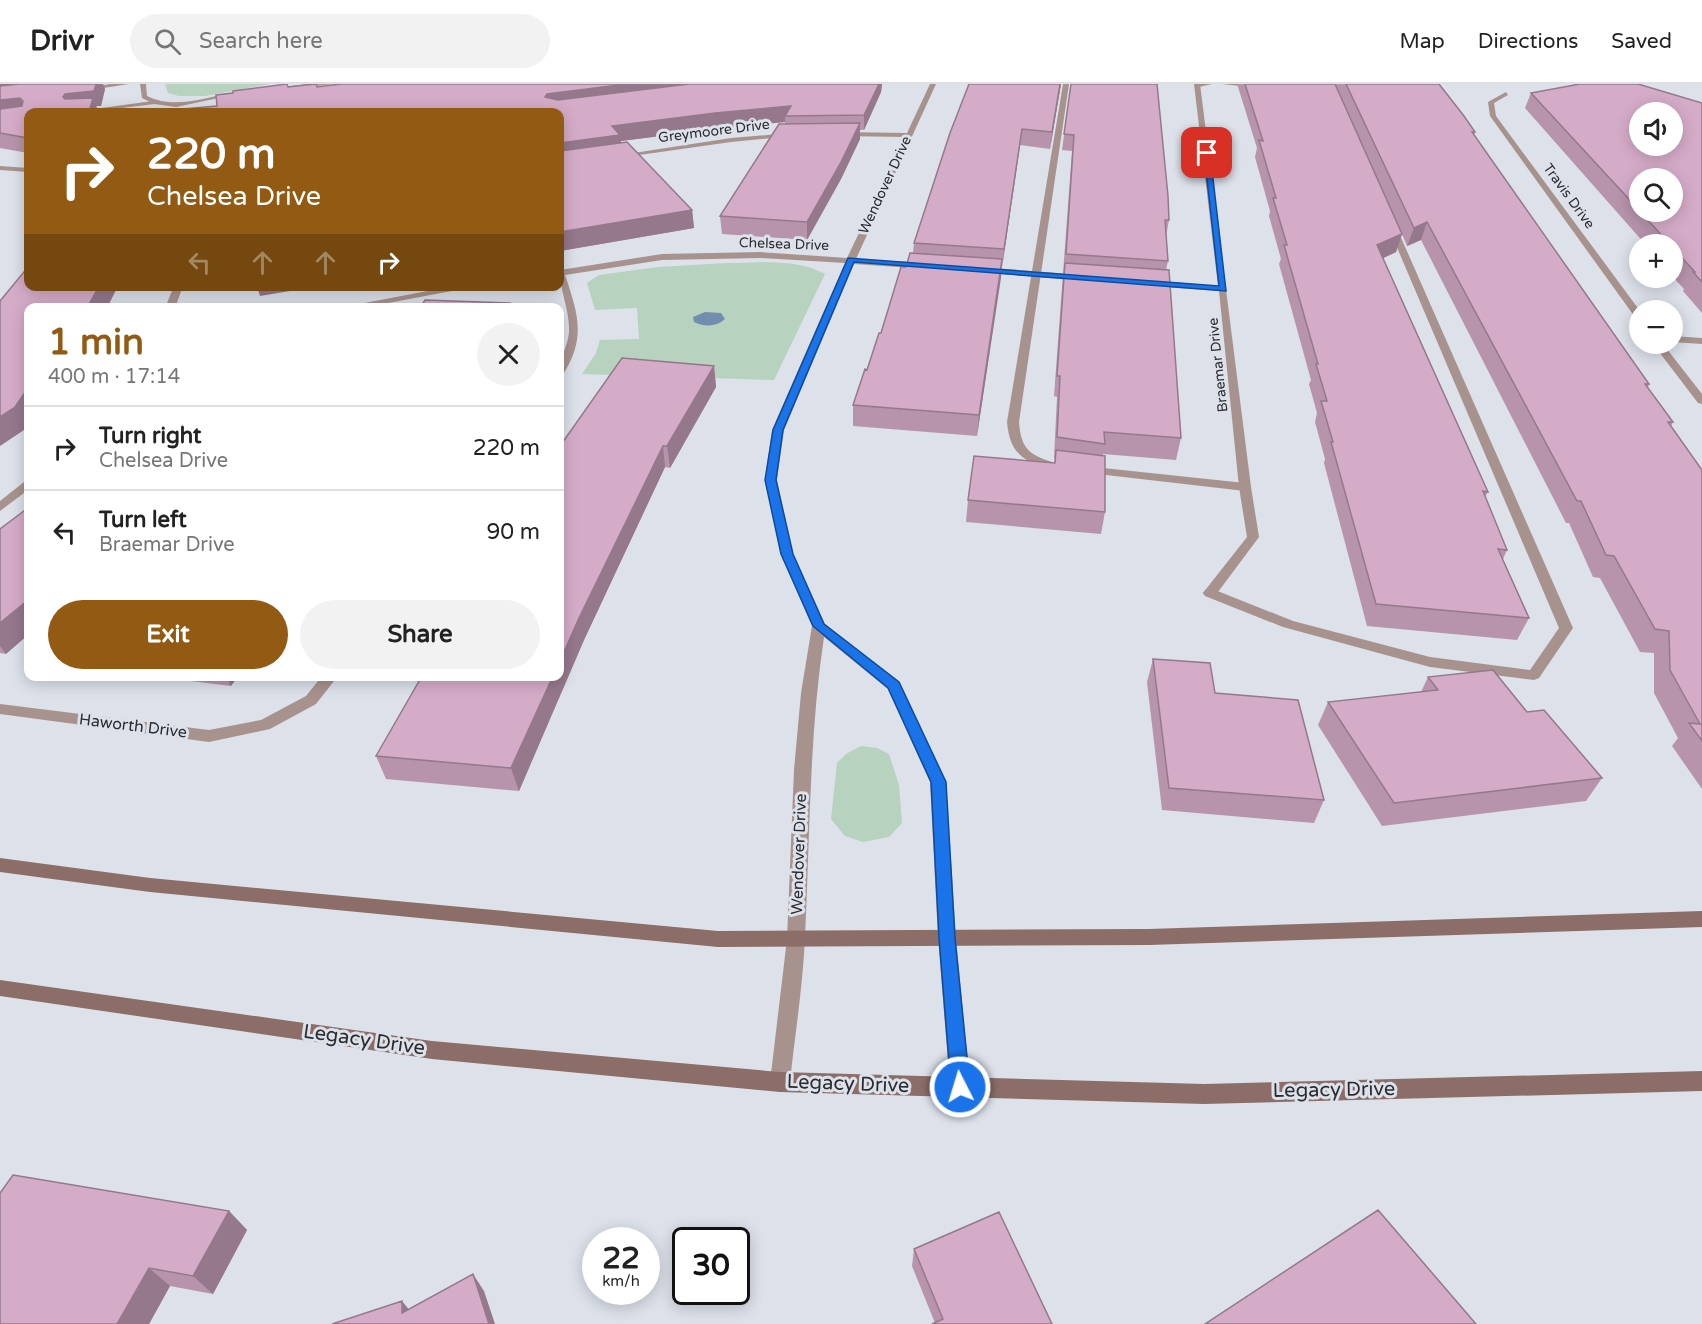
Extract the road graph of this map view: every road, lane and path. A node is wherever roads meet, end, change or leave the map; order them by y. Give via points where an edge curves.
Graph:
1 (126, 84) edge
2 (143, 84) edge
3 (331, 84) edge
4 (933, 84) edge
5 (1066, 84) edge
6 (1198, 84) edge
7 (1209, 84) edge
8 (1225, 84) edge
9 (1270, 86) edge
10 (80, 89) edge
11 (256, 91) edge
12 (247, 92) edge
13 (1506, 94) dead end
14 (153, 103) junction
15 (110, 108) edge
16 (805, 134) edge
17 (828, 134) edge
18 (908, 135) junction
19 (605, 158) edge
20 (0, 168) edge
21 (24, 170) edge
22 (1387, 214) edge
23 (851, 260) junction
24 (932, 266) edge
25 (967, 269) edge
26 (564, 272) edge
27 (1037, 275) junction
28 (1095, 279) edge
29 (1142, 283) edge
30 (564, 285) edge
31 (1223, 289) junction
32 (444, 291) edge
33 (372, 303) edge
34 (1629, 303) edge
35 (1683, 340) edge
36 (1702, 341) edge
37 (1666, 354) edge
38 (564, 365) edge
39 (1702, 401) edge
40 (1063, 468) edge
41 (1074, 469) edge
42 (1245, 487) junction
43 (24, 488) edge
44 (0, 507) edge
45 (819, 626) junction
46 (327, 681) edge
47 (0, 709) edge
48 (0, 865) edge
49 (1702, 919) edge
50 (947, 938) junction
51 (796, 939) junction
52 (0, 988) edge
53 (1702, 1081) edge
54 (780, 1082) junction
55 (960, 1087) junction

1 - 10 street
2 - 14 street via 144,97
3 - 11 street
4 - 18 street, Wendover Drive
5 - 27 street
6 - 7 street
6 - 31 street, Braemar Drive
8 - 9 street
12 - 14 street via 173,105
13 - 34 street, Travis Drive via 1491,102 1493,116
14 - 15 street
16 - 19 street, Greymoore Drive
17 - 18 street
18 - 23 street, Wendover Drive
20 - 21 street
22 - 42 street, Braemar Drive via 1566,628 1534,675 1430,662 1288,624 1210,593 1253,537
23 - 24 street, Chelsea Drive
23 - 26 street, Chelsea Drive via 760,255 662,257
23 - 45 street, Wendover Drive via 778,430 771,480 787,554
25 - 27 street
27 - 28 street
27 - 40 street via 1013,422 1014,441 1037,462
29 - 31 street
30 - 38 street via 575,318 570,355
31 - 42 street, Braemar Drive
32 - 33 street
35 - 36 street
37 - 39 street
41 - 42 street
43 - 44 street
45 - 50 street, Wendover Drive via 894,686 938,782
45 - 51 street, Wendover Drive via 808,693 802,770
46 - 47 street, Haworth Drive via 311,700 265,725 209,736
48 - 51 main road via 150,885 718,939
49 - 50 main road via 1161,937
50 - 51 main road
50 - 55 street, Wendover Drive
51 - 54 street, Wendover Drive
52 - 54 main road, Legacy Drive via 432,1050
53 - 55 main road, Legacy Drive via 1204,1094
54 - 55 main road, Legacy Drive

